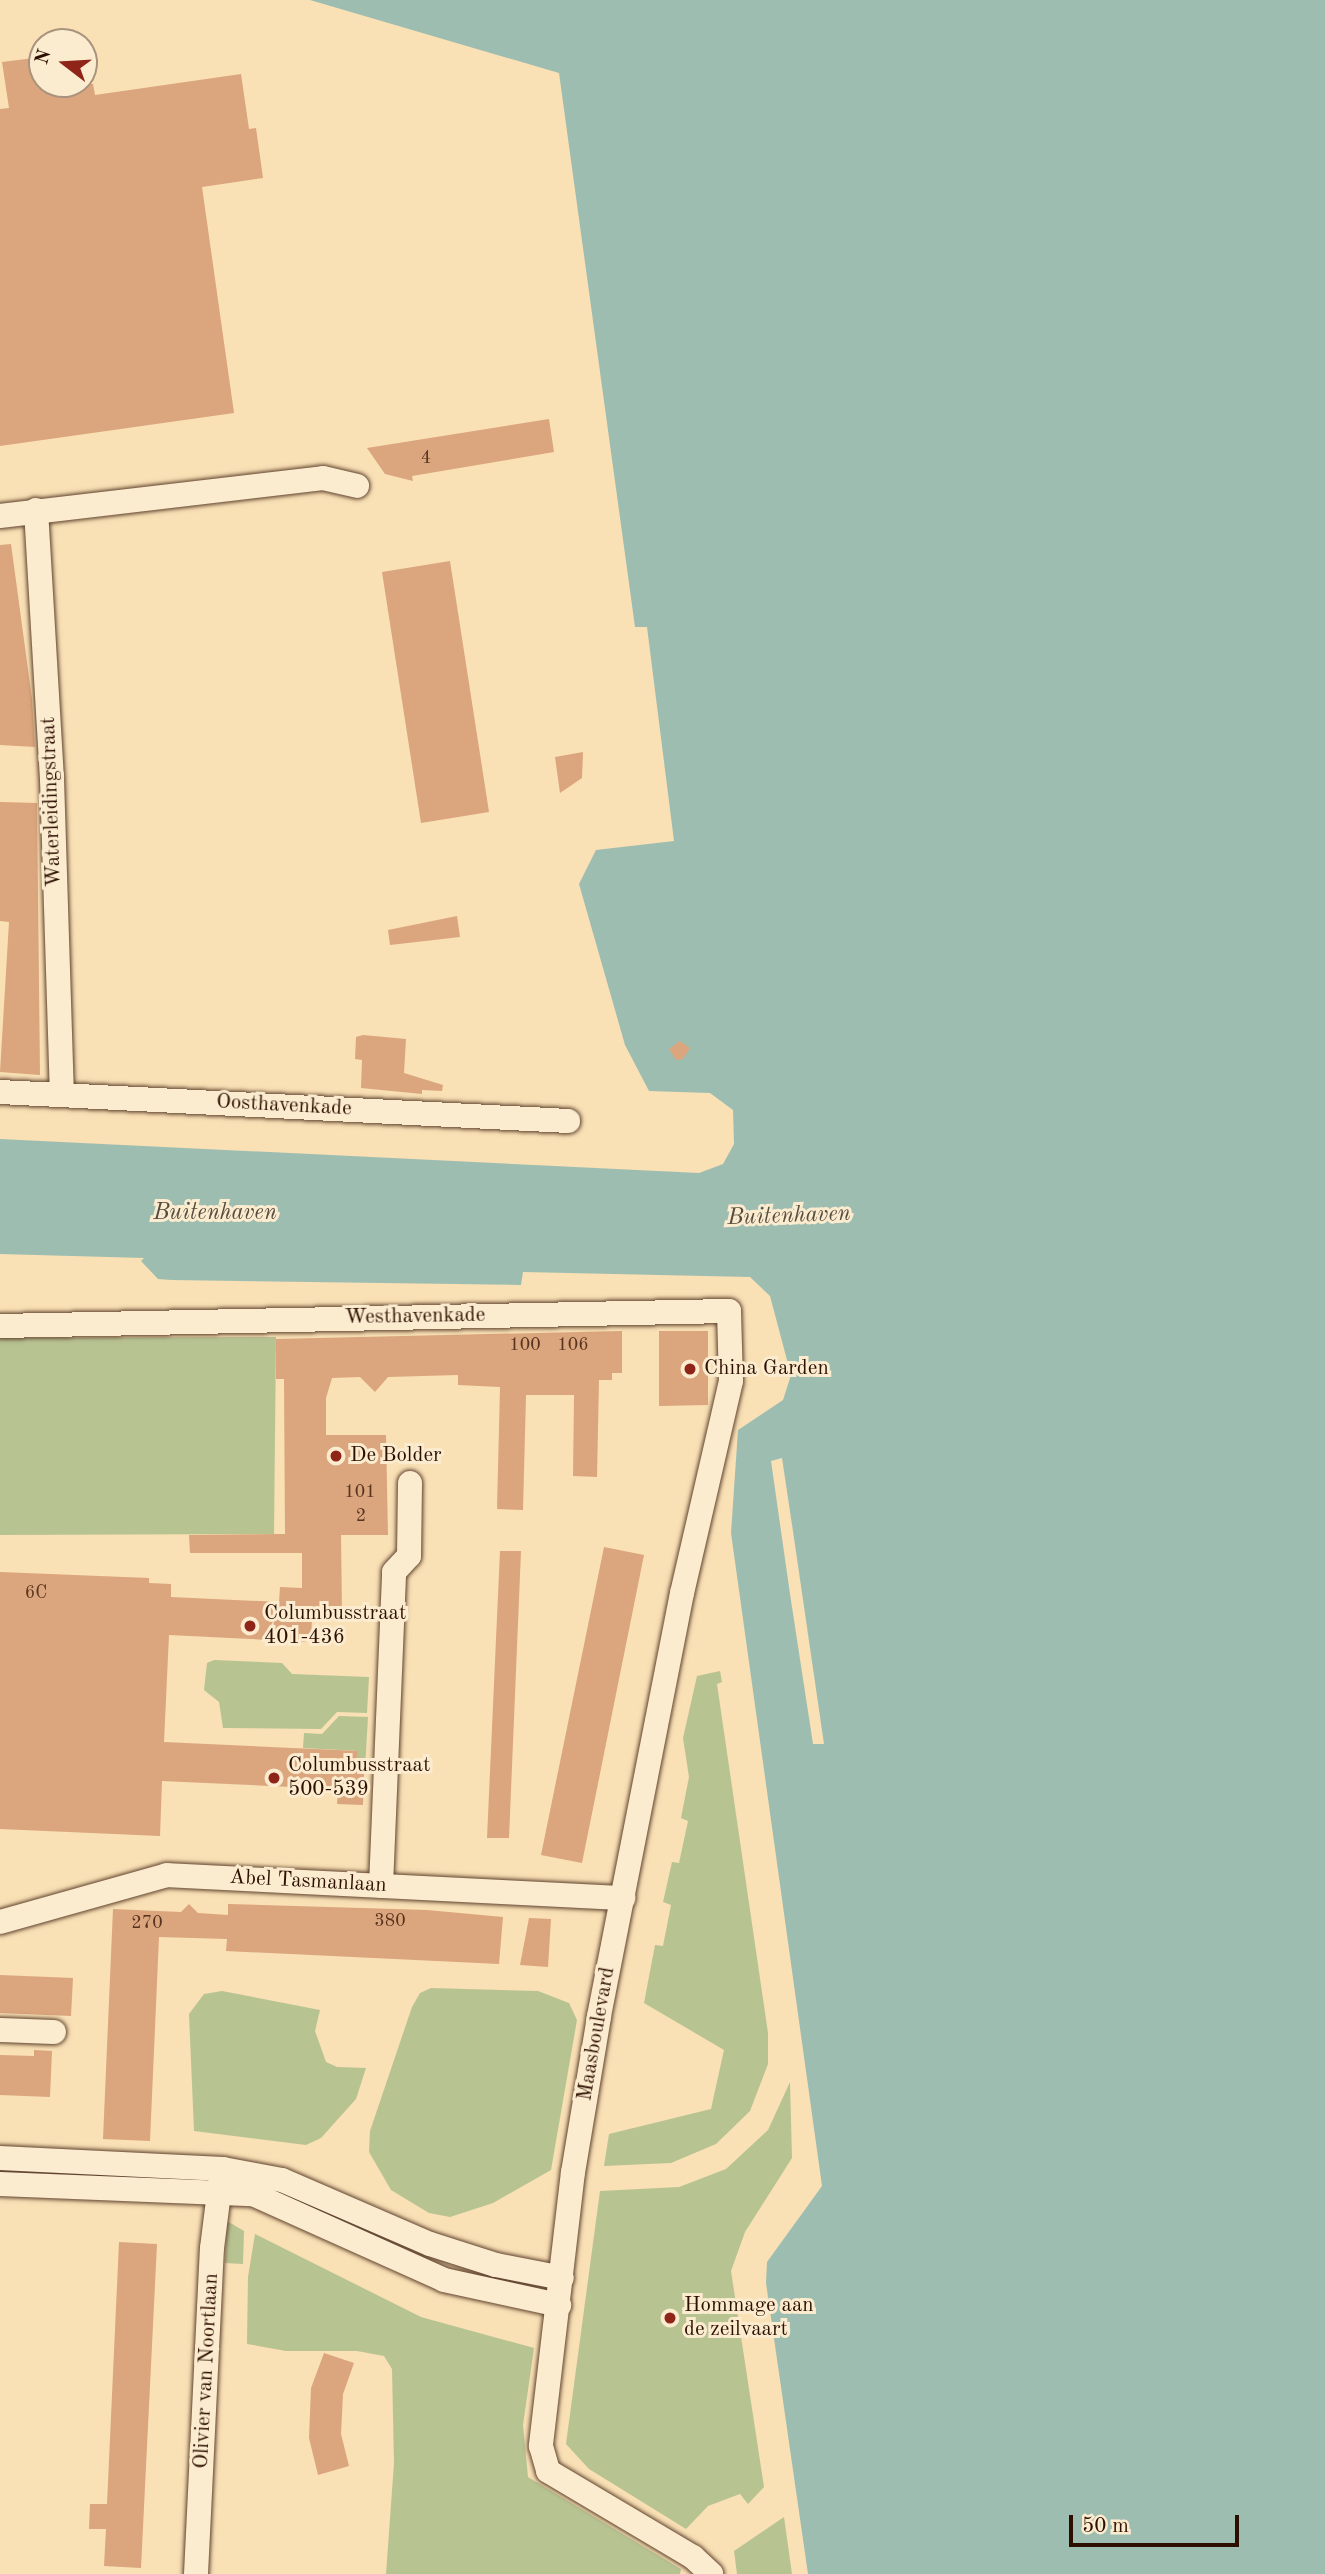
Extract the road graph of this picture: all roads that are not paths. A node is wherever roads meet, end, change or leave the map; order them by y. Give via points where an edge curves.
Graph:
1 (357, 486) dead end
2 (36, 510) junction
3 (0, 516) edge
4 (0, 1092) edge
5 (62, 1095) junction
6 (568, 1121) dead end
7 (0, 1326) edge
8 (724, 1411) joint
9 (410, 1483) dead end
10 (380, 1886) junction
11 (623, 1898) junction
12 (0, 1922) edge
13 (0, 2030) edge
14 (54, 2032) dead end
15 (0, 2158) edge
16 (220, 2181) junction
17 (0, 2184) edge
18 (562, 2278) junction
19 (559, 2305) junction
20 (196, 2574) edge
21 (711, 2574) edge

1 - 2 street via 323,478
2 - 3 street
2 - 5 street, Waterleidingstraat via 52,779
4 - 5 street, Oosthavenkade
5 - 6 street, Oosthavenkade
7 - 8 street, Westhavenkade via 729,1311 732,1381
8 - 11 street, Maasboulevard via 682,1593
9 - 10 street via 409,1556 394,1572
10 - 11 street, Abel Tasmanlaan
10 - 12 street, Abel Tasmanlaan via 167,1875
11 - 18 street, Maasboulevard via 573,2172
13 - 14 street
15 - 16 street
16 - 17 street
16 - 18 street via 282,2180 430,2244 496,2265
16 - 19 street via 281,2203 444,2280
16 - 20 street, Olivier van Noortlaan
18 - 19 street, Maasboulevard
19 - 21 street, Maasboulevard via 541,2446 548,2471 693,2557

